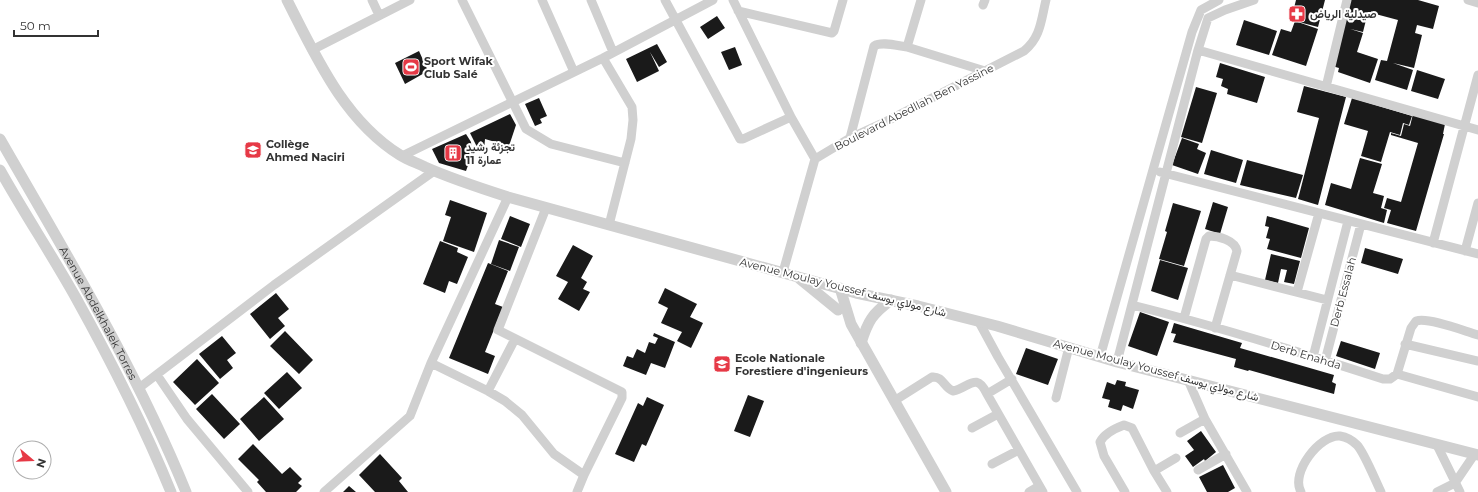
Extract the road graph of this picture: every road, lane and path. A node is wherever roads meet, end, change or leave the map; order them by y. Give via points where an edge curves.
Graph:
1 (287, 0) edge
2 (372, 0) edge
3 (410, 0) edge
4 (462, 0) edge
5 (542, 0) edge
6 (591, 0) edge
7 (665, 0) edge
8 (713, 0) edge
9 (733, 0) edge
10 (843, 0) edge
11 (921, 0) edge
12 (1046, 0) edge
13 (1219, 0) edge
14 (1254, 0) edge
15 (1347, 0) edge
16 (1468, 0) edge
17 (1478, 3) edge
18 (1201, 10) junction
19 (738, 11) junction
20 (379, 15) junction
21 (1208, 18) junction
22 (676, 20) junction
23 (907, 47) junction
24 (312, 50) junction
25 (1198, 50) junction
26 (613, 52) junction
27 (602, 58) junction
28 (985, 71) junction
29 (574, 72) junction
30 (1478, 75) edge
31 (1326, 87) junction
32 (513, 102) junction
33 (791, 117) junction
34 (1464, 126) junction
35 (1478, 130) edge
36 (0, 138) edge
37 (850, 138) junction
38 (402, 156) junction
39 (816, 159) junction
40 (625, 163) junction
41 (0, 170) edge
42 (1153, 170) junction
43 (434, 171) junction
44 (1166, 174) junction
45 (508, 197) junction
46 (1478, 206) edge
47 (546, 208) junction
48 (1319, 213) junction
49 (1348, 221) junction
50 (1361, 224) junction
51 (609, 225) junction
52 (1433, 242) junction
53 (1465, 251) junction
54 (1478, 254) edge
55 (783, 272) junction
56 (1230, 275) junction
57 (797, 276) junction
58 (823, 284) junction
59 (840, 288) junction
60 (1297, 292) junction
61 (891, 300) junction
62 (1327, 300) junction
63 (1132, 305) junction
64 (838, 310) junction
65 (1184, 318) junction
66 (979, 322) junction
67 (851, 324) junction
68 (1215, 328) junction
69 (1478, 334) edge
70 (514, 339) junction
71 (861, 343) junction
72 (1405, 344) junction
73 (1069, 347) junction
74 (1100, 357) junction
75 (1313, 357) junction
76 (1325, 361) junction
77 (1478, 361) edge
78 (1117, 362) junction
79 (431, 363) junction
80 (1397, 374) junction
81 (157, 375) junction
82 (1012, 379) junction
83 (1188, 380) junction
84 (139, 388) junction
85 (488, 391) junction
86 (987, 394) junction
87 (1478, 397) edge
88 (1056, 398) dead end
89 (894, 401) junction
90 (998, 414) junction
91 (1205, 419) junction
92 (972, 428) dead end
93 (1180, 433) dead end
94 (1437, 445) junction
95 (1019, 450) junction
96 (1226, 454) junction
97 (1476, 455) edge
98 (1176, 458) dead end
99 (992, 464) dead end
100 (1198, 470) dead end
101 (1154, 471) junction
102 (584, 475) junction
103 (1455, 483) junction
104 (1041, 489) edge
105 (1245, 491) edge
106 (171, 492) edge
107 (186, 492) edge
108 (248, 492) edge
109 (324, 492) edge
110 (577, 492) edge
111 (946, 492) edge
112 (1029, 492) edge
113 (1077, 492) edge
114 (1125, 492) edge
115 (1167, 492) edge
116 (1301, 492) edge
117 (1381, 492) edge
118 (1436, 492) edge
119 (1460, 492) edge

1 - 24 street, Avenue Moulay Youssef شارع مولاي يوسف
2 - 20 street
3 - 20 street
4 - 32 street
5 - 29 street
6 - 26 street
7 - 22 street
8 - 22 street
9 - 19 street
10 - 19 street via 832,33
11 - 23 street
12 - 28 street, Boulevard Abedllah Ben Yassine via 1033,43 1024,51
13 - 18 street
14 - 21 street
15 - 31 street
16 - 17 street
18 - 21 street
18 - 42 street via 1190,38
19 - 33 street
20 - 24 street
21 - 25 street
22 - 26 street
22 - 33 street via 740,139
23 - 28 street
23 - 37 street via 877,44 874,46
24 - 38 street, Avenue Moulay Youssef شارع مولاي يوسف via 341,99 385,145
25 - 31 street
25 - 44 street
26 - 27 street
27 - 29 street
27 - 40 street via 632,107 631,139
28 - 37 street, Boulevard Abedllah Ben Yassine
29 - 32 street
30 - 34 street
31 - 34 street
32 - 38 street
32 - 40 street via 526,129 551,144
33 - 39 street
34 - 35 street
34 - 52 street
36 - 84 street, Avenue Abdelkhalek Torres
37 - 39 street, Boulevard Abedllah Ben Yassine
38 - 43 street, Avenue Moulay Youssef شارع مولاي يوسف
39 - 55 street
40 - 51 street
41 - 106 street, Avenue Abdelkhalek Torres via 76,297 107,355
42 - 44 street
42 - 74 street
43 - 45 street, Avenue Moulay Youssef شارع مولاي يوسف
43 - 81 street via 274,285
44 - 48 street
44 - 63 street
45 - 47 street, Avenue Moulay Youssef شارع مولاي يوسف
45 - 79 street
46 - 53 street
47 - 51 street, Avenue Moulay Youssef شارع مولاي يوسف
47 - 70 street via 498,327 499,331
48 - 49 street
48 - 60 street
49 - 50 street
49 - 62 street, Derb Essalah
50 - 52 street
50 - 76 street, Derb Essalah
51 - 55 street, Avenue Moulay Youssef شارع مولاي يوسف
52 - 53 street
53 - 54 street
55 - 57 street, Avenue Moulay Youssef شارع مولاي يوسف
56 - 60 street
56 - 65 street via 1236,251 1234,244 1209,236
56 - 68 street
57 - 58 street, Avenue Moulay Youssef شارع مولاي يوسف
57 - 64 street
58 - 59 street, Avenue Moulay Youssef شارع مولاي يوسف
58 - 64 street
59 - 61 street, Avenue Moulay Youssef شارع مولاي يوسف
59 - 67 street
60 - 62 street
61 - 66 street, Avenue Moulay Youssef شارع مولاي يوسف
61 - 71 street via 873,314
62 - 75 street, Derb Essalah
63 - 65 street, Derb Enahda
63 - 78 street
64 - 67 street
65 - 68 street, Derb Enahda
66 - 73 street, Avenue Moulay Youssef شارع مولاي يوسف
66 - 82 street
67 - 71 street
68 - 75 street, Derb Enahda
69 - 72 street via 1437,322 1419,320 1413,324
70 - 85 street
70 - 102 street via 622,392 622,398
71 - 89 street
72 - 77 street
72 - 80 street
73 - 74 street, Avenue Moulay Youssef شارع مولاي يوسف
73 - 88 street
74 - 78 street, Avenue Moulay Youssef شارع مولاي يوسف
75 - 76 street, Derb Enahda
76 - 80 street, Derb Enahda via 1383,380
78 - 83 street, Avenue Moulay Youssef شارع مولاي يوسف
79 - 85 street
79 - 109 street via 410,416
80 - 87 street
81 - 84 street
81 - 108 street via 187,419
82 - 86 street
82 - 113 street
83 - 91 street
83 - 94 street, Avenue Moulay Youssef شارع مولاي يوسف
84 - 107 street, Avenue Abdelkhalek Torres
85 - 102 street via 513,407 554,454
86 - 89 street via 978,382 972,382 953,391 940,379 932,377
86 - 90 street
89 - 111 street
90 - 92 street
90 - 95 street
91 - 93 street
91 - 96 street
94 - 97 street, Avenue Moulay Youssef شارع مولاي يوسف
94 - 103 street
95 - 99 street
95 - 104 street
96 - 100 street
96 - 105 street
97 - 103 street
98 - 101 street
101 - 114 street via 1132,428 1124,425 1114,429 1100,440 1100,444
101 - 115 street
102 - 110 street
103 - 118 street
103 - 119 street
104 - 112 street
116 - 117 street via 1298,482 1302,465 1325,440 1335,436 1340,436 1359,448

